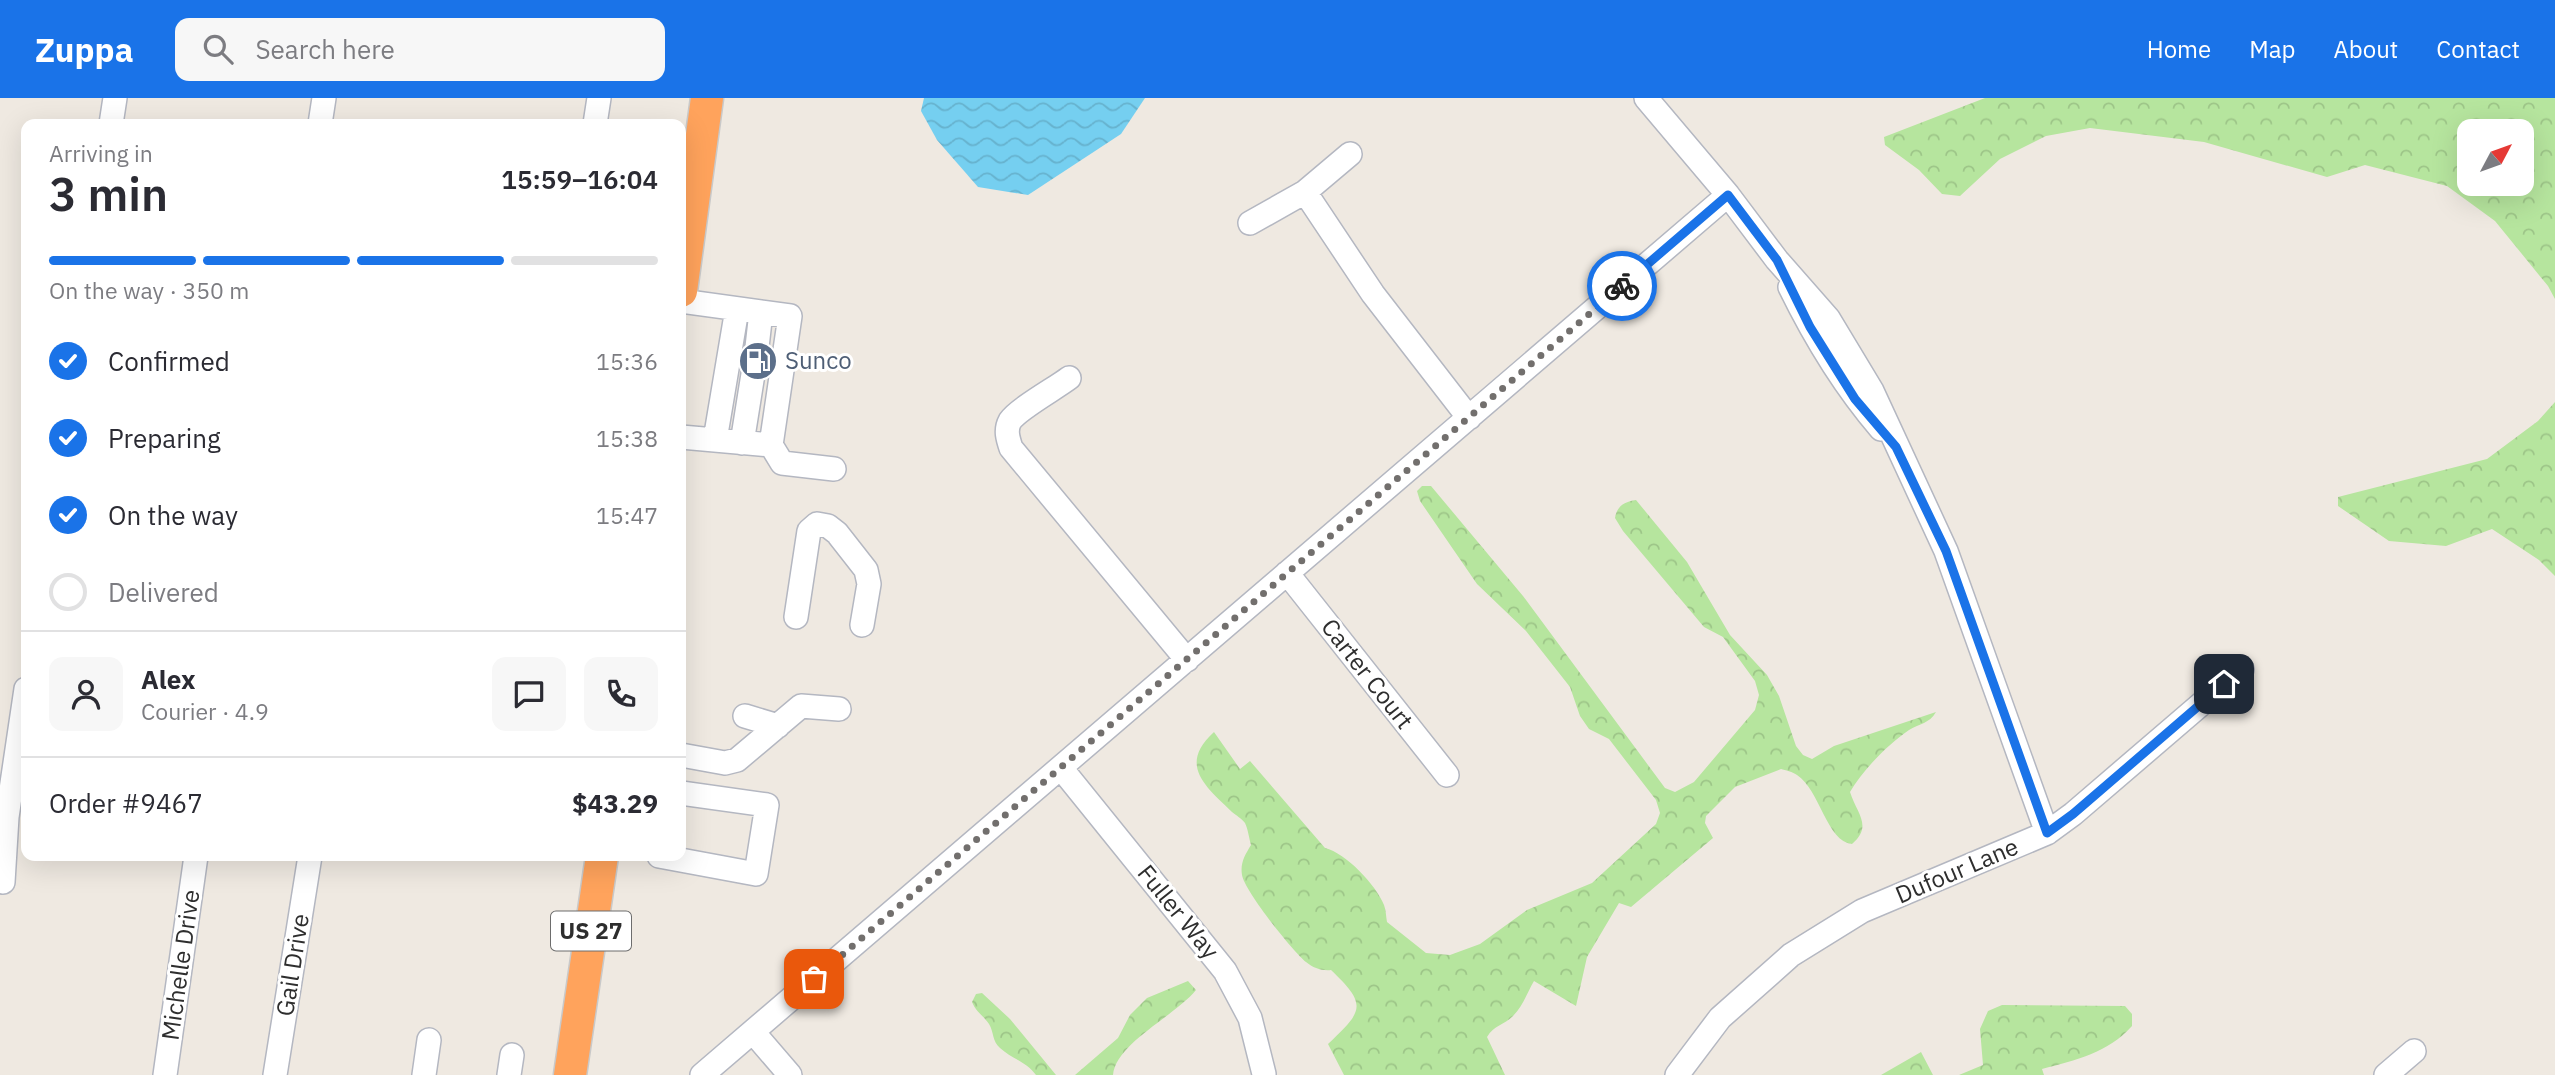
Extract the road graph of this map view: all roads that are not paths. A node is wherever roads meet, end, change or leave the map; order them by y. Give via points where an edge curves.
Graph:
1 (115, 98) edge
2 (324, 98) edge
3 (599, 98) edge
4 (707, 98) edge
5 (1646, 98) edge
6 (112, 119) edge
7 (321, 119) edge
8 (596, 119) edge
9 (1350, 154) dead end
10 (1305, 192) junction
11 (1728, 195) junction
12 (687, 197) edge
13 (1250, 223) dead end
14 (686, 302) edge
15 (737, 309) junction
16 (761, 313) junction
17 (757, 347) dead end
18 (753, 373) dead end
19 (1069, 378) dead end
20 (1469, 418) junction
21 (686, 437) edge
22 (715, 440) junction
23 (742, 443) junction
24 (771, 445) junction
25 (834, 469) dead end
26 (1287, 573) junction
27 (796, 617) dead end
28 (862, 625) dead end
29 (1187, 660) junction
30 (2242, 669) dead end
31 (839, 709) dead end
32 (745, 716) dead end
33 (21, 723) edge
34 (778, 726) junction
35 (686, 756) edge
36 (1061, 768) junction
37 (1447, 775) dead end
38 (686, 794) edge
39 (2047, 833) junction
40 (195, 861) edge
41 (309, 861) edge
42 (601, 861) edge
43 (686, 861) edge
44 (3, 882) dead end
45 (753, 1032) junction
46 (429, 1040) dead end
47 (2414, 1051) dead end
48 (1264, 1074) edge
49 (165, 1075) edge
50 (275, 1075) edge
51 (424, 1075) edge
52 (570, 1075) edge
53 (702, 1075) edge
54 (790, 1075) edge
55 (1677, 1075) edge
56 (2386, 1075) edge

1 - 6 street
2 - 7 street
3 - 8 street
4 - 12 highway
5 - 11 street
9 - 10 street
10 - 13 street
10 - 20 street via 1373,294
11 - 20 street
11 - 39 street via 1777,260 1810,327 1855,399 1896,447 1946,551
14 - 15 street
15 - 16 street
15 - 22 street
16 - 17 street
16 - 24 street via 790,316
18 - 23 street
19 - 29 street via 1009,423 1006,436 1011,448
20 - 26 street
21 - 22 street
22 - 23 street
23 - 24 street
24 - 25 street via 782,463
26 - 29 street
26 - 37 street, Carter Court
27 - 28 street via 809,531 817,524 837,533 866,570 869,584
29 - 36 street
30 - 39 street, Dufour Lane
31 - 34 street via 801,706
32 - 34 street
33 - 44 street
34 - 35 street via 737,760 725,763
36 - 45 street
36 - 48 street, Fuller Way via 1225,971 1250,1018
38 - 43 street via 767,805 756,874
39 - 55 street, Dufour Lane via 1862,911 1791,955 1720,1018
40 - 49 street, Michelle Drive
41 - 50 street, Gail Drive
42 - 52 highway, US 27
45 - 53 street
45 - 54 street
46 - 51 street
47 - 56 street

